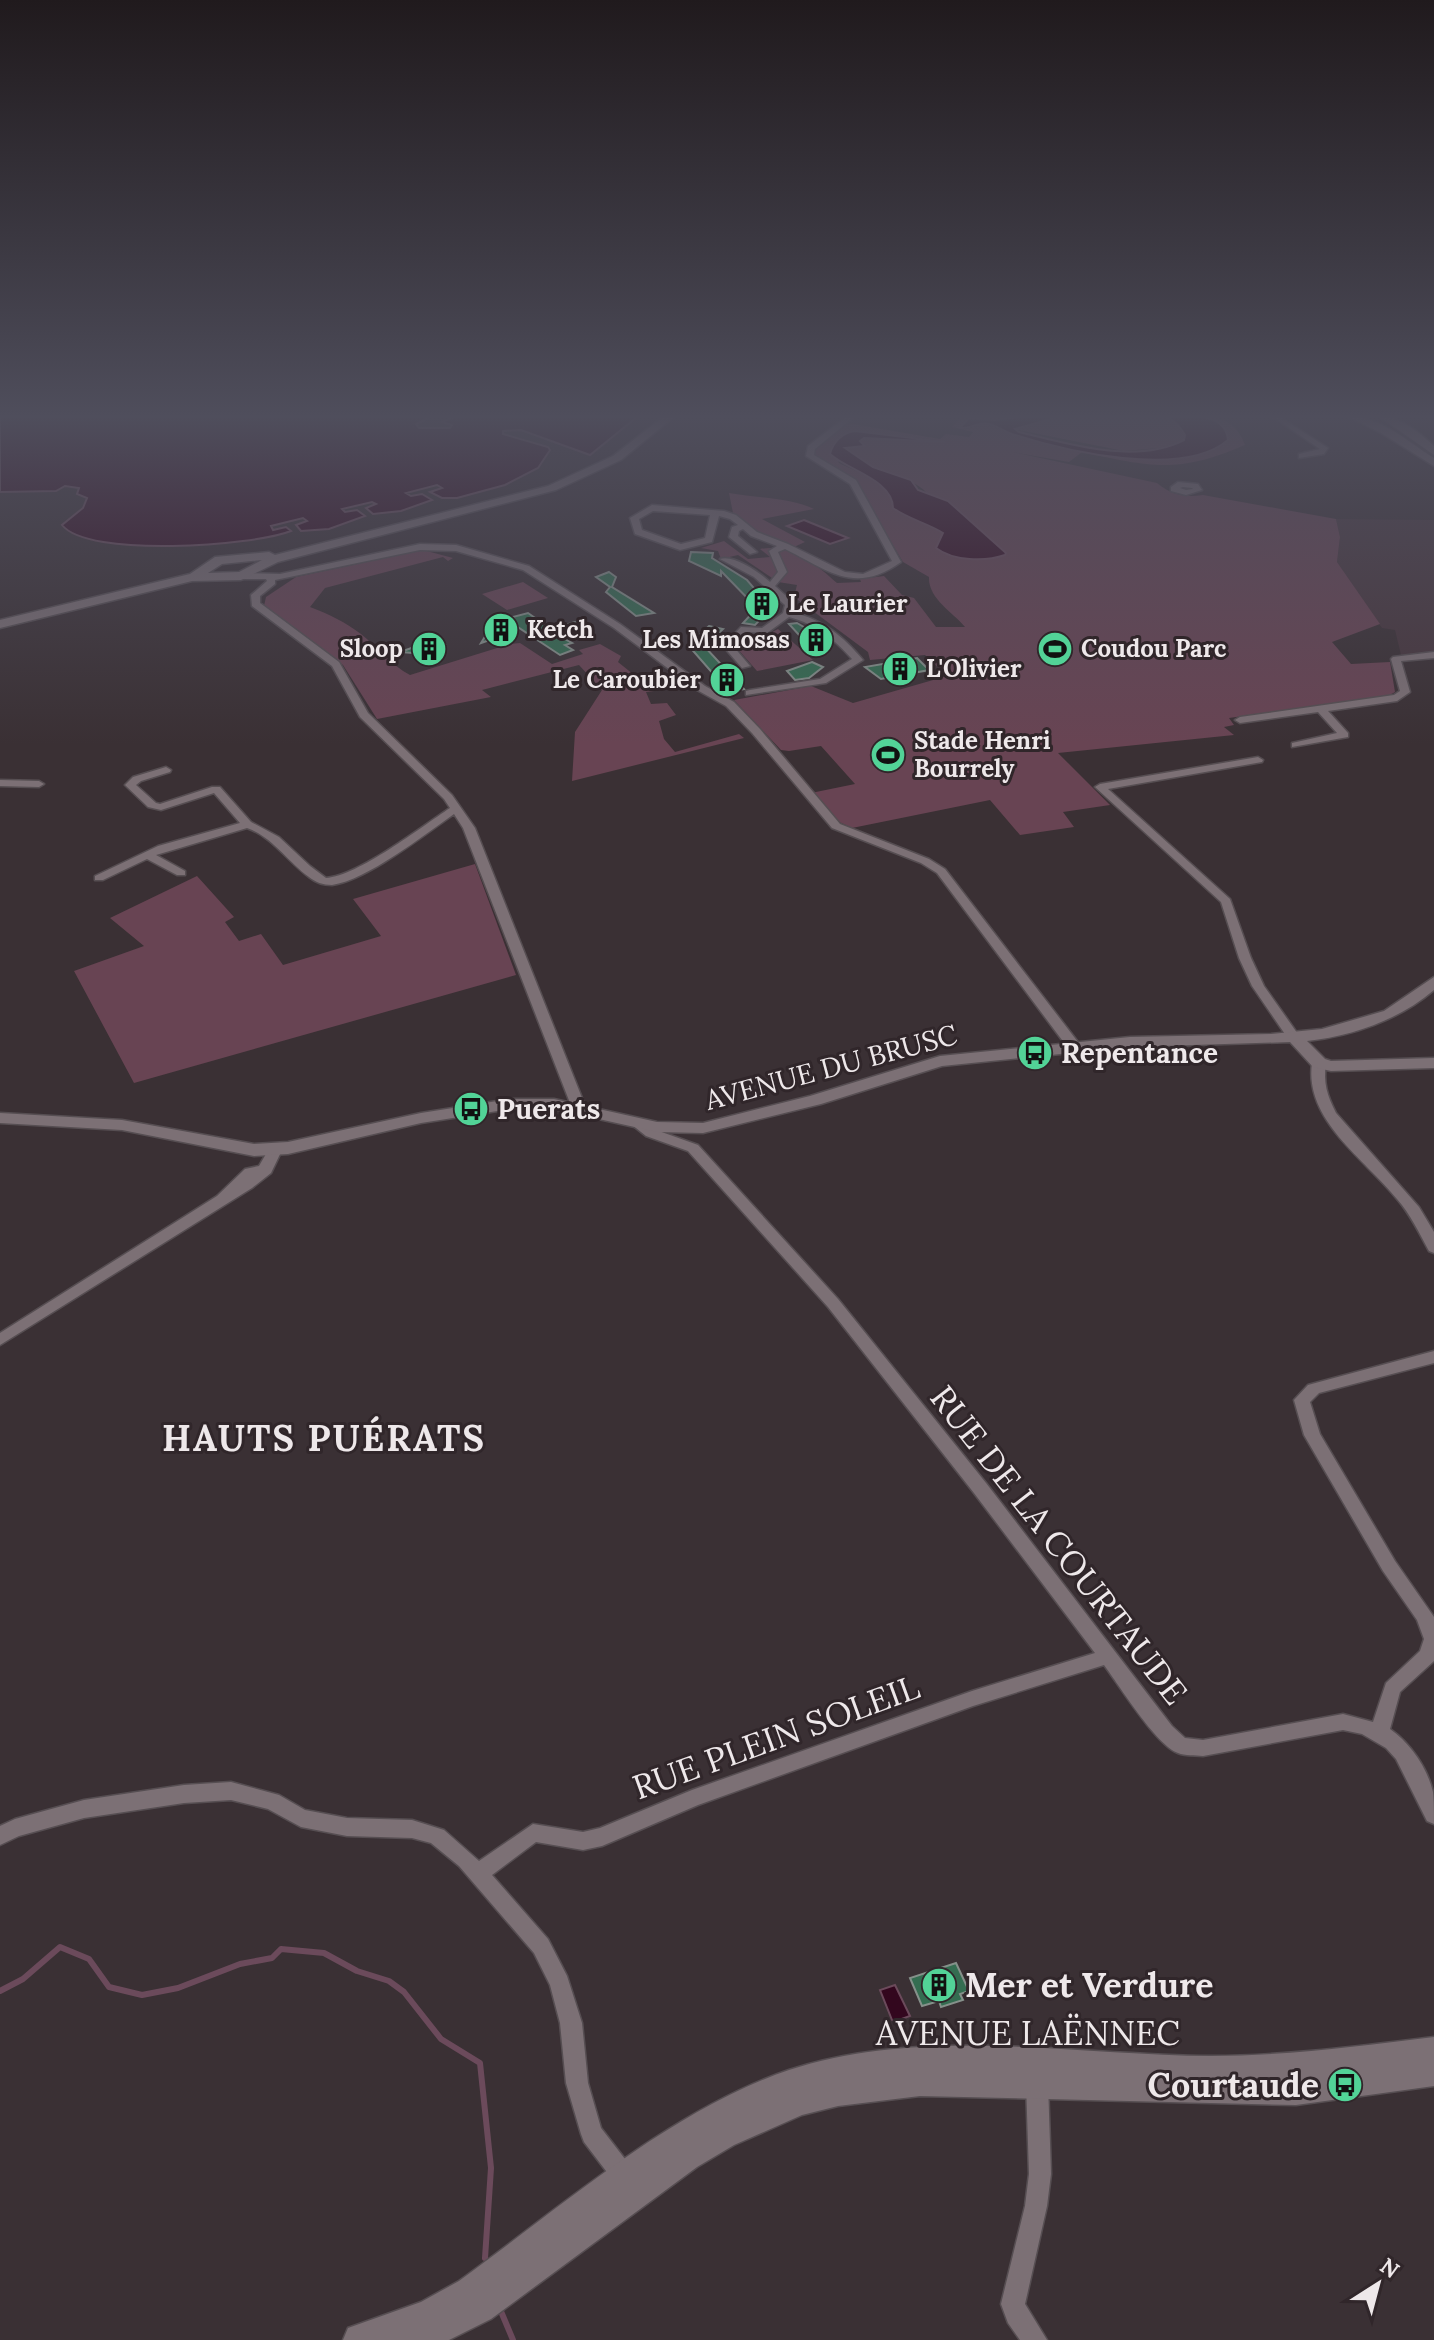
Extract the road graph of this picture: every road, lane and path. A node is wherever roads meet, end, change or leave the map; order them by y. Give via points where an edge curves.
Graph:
1 (386, 526) edge
2 (405, 526) edge
3 (636, 526) edge
4 (712, 526) edge
5 (744, 526) joint
6 (877, 526) edge
7 (785, 546) junction
8 (753, 552) dead end
9 (724, 559) dead end
10 (253, 565) junction
11 (212, 572) junction
12 (241, 576) junction
13 (270, 578) junction
14 (770, 587) junction
15 (787, 614) junction
16 (0, 624) edge
17 (1434, 655) edge
18 (745, 666) dead end
19 (750, 693) dead end
20 (1320, 708) junction
21 (1240, 720) dead end
22 (1296, 745) dead end
23 (1258, 760) dead end
24 (166, 770) dead end
25 (0, 783) edge
26 (39, 784) dead end
27 (455, 809) junction
28 (247, 824) junction
29 (147, 855) junction
30 (181, 873) dead end
31 (99, 878) dead end
32 (1434, 982) edge
33 (1294, 1037) junction
34 (1076, 1049) junction
35 (1319, 1063) junction
36 (1434, 1063) edge
37 (579, 1108) junction
38 (0, 1118) edge
39 (689, 1139) junction
40 (254, 1150) junction
41 (275, 1150) junction
42 (266, 1170) junction
43 (243, 1177) junction
44 (222, 1199) junction
45 (1434, 1248) edge
46 (0, 1340) edge
47 (1434, 1357) edge
48 (1106, 1657) junction
49 (1380, 1730) junction
50 (1434, 1815) edge
51 (0, 1836) edge
52 (478, 1873) junction
53 (1434, 2052) edge
54 (1434, 2071) edge
55 (1037, 2074) junction
56 (631, 2186) junction
57 (360, 2340) edge
58 (413, 2340) edge
59 (1035, 2340) edge

1 - 10 main road
2 - 10 main road
3 - 4 street via 641,533 686,548 709,540
5 - 7 street
5 - 8 street via 735,529 733,537
6 - 7 street via 897,562 864,577 843,575
7 - 14 street via 773,551 783,572
9 - 14 street
10 - 11 main road via 226,559 214,562
10 - 12 main road
10 - 13 street
11 - 12 main road
11 - 16 main road
12 - 13 street
13 - 27 street via 255,604 336,664 364,715
13 - 34 street via 439,546 493,557 537,574 730,704 836,826 941,871
14 - 15 street via 790,604
15 - 18 street via 764,631 744,629 728,646
15 - 19 street via 814,619 858,660 823,681
17 - 20 street via 1396,659 1405,692 1400,697
20 - 21 street
20 - 22 street via 1344,735
23 - 33 street via 1100,787 1226,901 1258,986
24 - 28 street via 130,785 161,807 216,789
25 - 26 street
27 - 28 street via 333,881 316,878 280,841
27 - 37 street via 469,828
28 - 29 street
29 - 30 street
29 - 31 street
32 - 33 street, AVENUE DU BRUSC via 1390,1014
33 - 34 street, AVENUE DU BRUSC via 1130,1042
33 - 35 street
34 - 39 street, AVENUE DU BRUSC via 940,1061
35 - 36 street
35 - 45 street via 1318,1089 1325,1106 1399,1190
37 - 39 street, AVENUE DU BRUSC
37 - 41 street, AVENUE DU BRUSC via 490,1106
38 - 40 street, AVENUE DU BRUSC via 122,1125
39 - 48 street, RUE DE LA COURTAUDE via 833,1303
40 - 41 street, AVENUE DU BRUSC
40 - 43 street
41 - 42 street
42 - 43 street
42 - 44 street
43 - 44 street
44 - 46 street
47 - 49 street via 1314,1389 1302,1400 1312,1435 1425,1617 1433,1639 1428,1655 1392,1688
48 - 49 street, RUE DE LA COURTAUDE via 1181,1746 1203,1748 1343,1722
48 - 52 street, RUE PLEIN SOLEIL via 972,1699 692,1799 602,1837 583,1841 533,1833
49 - 50 street via 1408,1760
51 - 52 street via 84,1809 231,1791 272,1801 301,1818 437,1836
52 - 56 street via 541,1946 560,1983 571,2023 577,2083 592,2134
53 - 55 main road, AVENUE LAËNNEC via 1305,2067
54 - 55 main road, AVENUE LAËNNEC via 1296,2089
55 - 56 main road, AVENUE LAËNNEC via 920,2081 800,2100 723,2134
55 - 59 street via 1040,2174 1013,2304
56 - 57 main road, AVENUE LAËNNEC via 471,2293 429,2316
56 - 58 main road, AVENUE LAËNNEC via 479,2307

